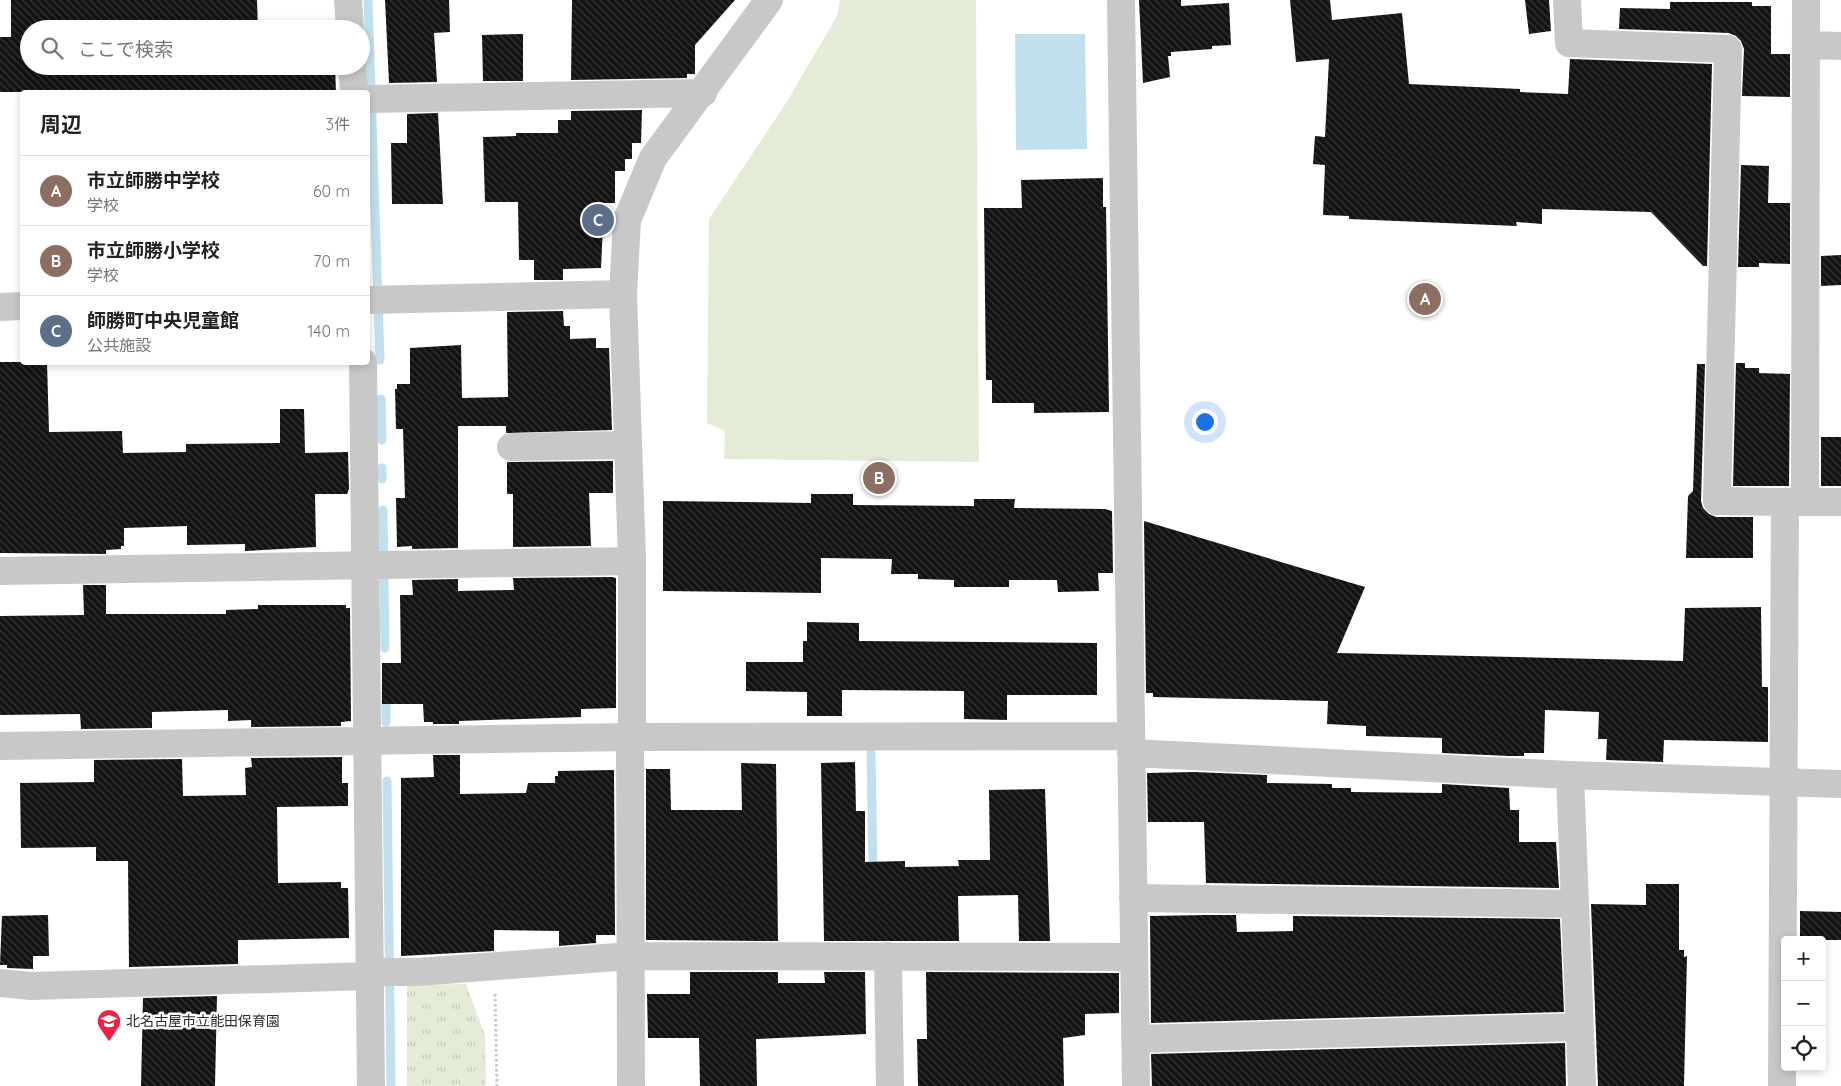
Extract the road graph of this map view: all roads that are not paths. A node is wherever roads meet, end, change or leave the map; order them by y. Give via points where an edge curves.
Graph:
1 (348, 0) edge
2 (769, 0) edge
3 (1121, 0) edge
4 (1567, 0) edge
5 (1806, 0) edge
6 (349, 20) edge
7 (1807, 46) junction
8 (1841, 46) edge
9 (353, 75) edge
10 (354, 90) edge
11 (703, 93) junction
12 (374, 99) edge
13 (623, 294) junction
14 (377, 300) edge
15 (20, 306) edge
16 (0, 307) edge
17 (363, 365) edge
18 (628, 445) junction
19 (511, 446) dead end
20 (1795, 502) junction
21 (1841, 502) edge
22 (632, 561) junction
23 (378, 563) junction
24 (0, 571) edge
25 (631, 737) junction
26 (368, 740) junction
27 (1130, 744) junction
28 (0, 746) edge
29 (1570, 775) junction
30 (1784, 784) junction
31 (1841, 784) edge
32 (1133, 898) junction
33 (1575, 904) junction
34 (630, 956) junction
35 (888, 956) junction
36 (1133, 957) junction
37 (379, 973) junction
38 (0, 983) edge
39 (1579, 1027) junction
40 (1135, 1039) junction
41 (371, 1086) edge
42 (632, 1086) edge
43 (890, 1086) edge
44 (1136, 1086) edge
45 (1582, 1086) edge
46 (1782, 1086) edge

1 - 6 street
2 - 11 street
3 - 27 street
4 - 20 street via 1569,42 1728,49 1717,501
5 - 7 street
7 - 8 street
7 - 20 street
9 - 10 street
11 - 12 street
11 - 13 street via 653,158 627,220
13 - 14 street
13 - 18 street
15 - 16 street
17 - 23 street
18 - 19 street
18 - 22 street
20 - 21 street
20 - 30 street
22 - 23 street
22 - 25 street
23 - 24 street
23 - 26 street
25 - 26 street
25 - 27 street
25 - 34 street
26 - 28 street
26 - 37 street
27 - 29 street
27 - 32 street
29 - 30 street
29 - 33 street
30 - 31 street
30 - 46 street
32 - 33 street
32 - 36 street
33 - 39 street
34 - 35 street
34 - 37 street
34 - 42 street
35 - 36 street
35 - 43 street
36 - 40 street
37 - 38 street via 31,986
37 - 41 street
39 - 40 street
39 - 45 street
40 - 44 street

